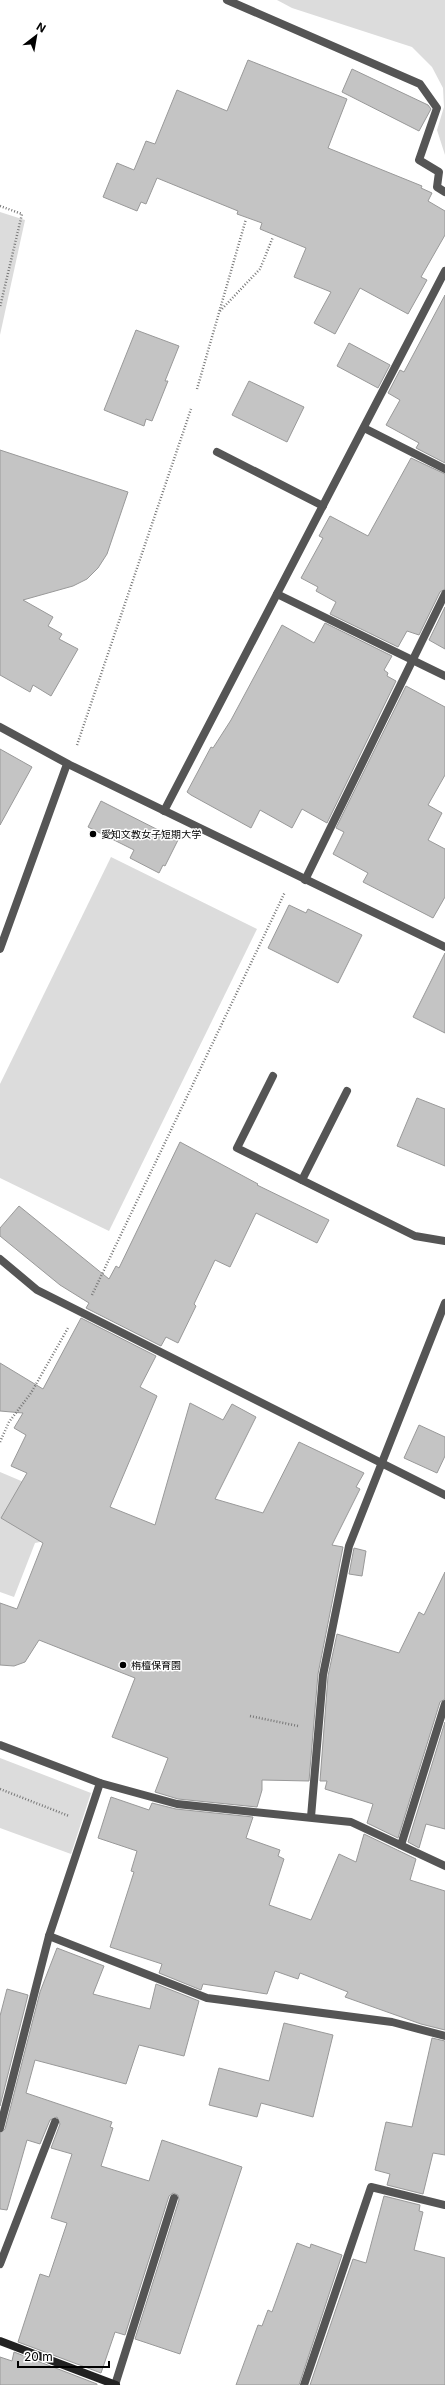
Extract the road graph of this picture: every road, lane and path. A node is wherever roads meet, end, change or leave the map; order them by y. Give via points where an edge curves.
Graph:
1 (227, 0) edge
2 (445, 192) edge
3 (0, 206) edge
4 (246, 219) dead end
5 (273, 238) dead end
6 (445, 272) edge
7 (0, 307) edge
8 (220, 311) junction
9 (197, 389) dead end
10 (192, 409) dead end
11 (364, 428) junction
12 (217, 452) dead end
13 (445, 469) edge
14 (323, 506) junction
15 (277, 594) junction
16 (445, 594) edge
17 (412, 660) junction
18 (445, 676) edge
19 (0, 727) edge
20 (69, 764) junction
21 (164, 811) junction
22 (294, 874) junction
23 (305, 880) junction
24 (445, 947) edge
25 (0, 949) edge
26 (273, 1076) dead end
27 (347, 1091) dead end
28 (302, 1180) junction
29 (445, 1241) edge
30 (0, 1259) edge
31 (445, 1303) edge
32 (81, 1312) junction
33 (0, 1442) edge
34 (383, 1464) junction
35 (445, 1495) edge
36 (445, 1704) edge
37 (250, 1716) dead end
38 (319, 1730) junction
39 (0, 1744) edge
40 (100, 1783) junction
41 (0, 1790) edge
42 (311, 1817) junction
43 (86, 1823) junction
44 (401, 1845) junction
45 (445, 1866) edge
46 (49, 1936) junction
47 (445, 2036) edge
48 (55, 2122) dead end
49 (0, 2128) edge
50 (174, 2198) dead end
51 (445, 2205) edge
52 (0, 2264) edge
53 (0, 2341) edge
54 (115, 2385) edge
55 (304, 2385) edge

1 - 2 street via 420,84 437,108 419,160 438,172 437,187
3 - 7 path via 22,214
4 - 8 path
5 - 8 path via 260,269
6 - 11 street
8 - 9 path
10 - 20 path
11 - 13 street
11 - 14 street
12 - 14 street
14 - 15 street
15 - 17 street
15 - 21 street
16 - 17 street
17 - 18 street
17 - 23 street
19 - 20 street
20 - 21 street
20 - 25 street
21 - 22 street
22 - 23 street
22 - 32 path
23 - 24 street
26 - 28 street via 237,1148
27 - 28 street
28 - 29 street via 415,1236
30 - 32 street via 38,1290
31 - 34 street
32 - 33 path via 9,1422
32 - 34 street
34 - 35 street
34 - 38 street via 349,1546 324,1675
36 - 44 street
37 - 38 path
38 - 42 street
39 - 40 street
40 - 42 street via 177,1804
40 - 43 street
41 - 43 path
42 - 44 street via 351,1822
43 - 46 street
44 - 45 street
46 - 47 street via 207,1998 392,2022
46 - 49 street
48 - 52 street
50 - 54 street
51 - 55 street via 371,2187
53 - 54 main road

